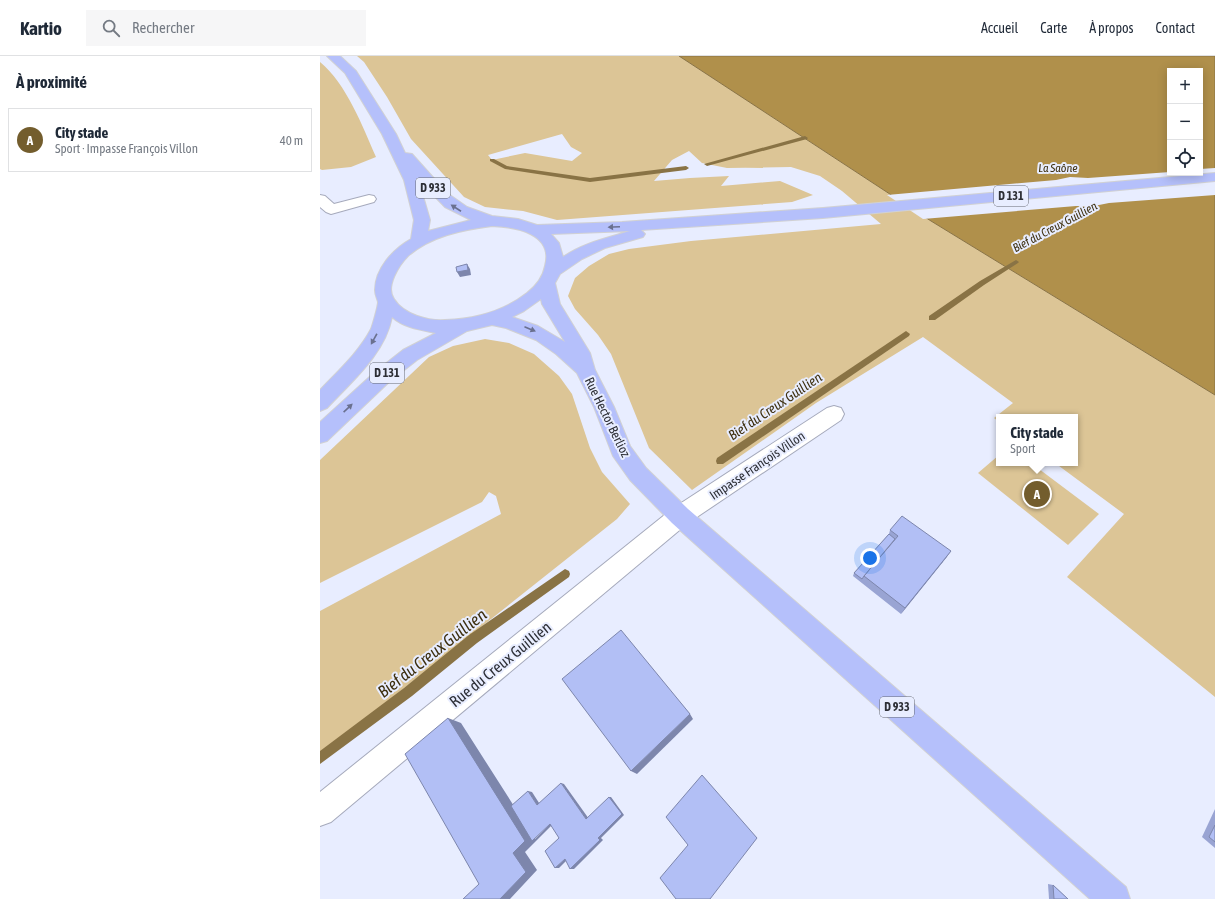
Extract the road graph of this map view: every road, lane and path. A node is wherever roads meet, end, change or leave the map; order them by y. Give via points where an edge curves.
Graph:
1 (333, 56) edge
2 (389, 134) junction
3 (1215, 177) edge
4 (320, 199) edge
5 (369, 199) dead end
6 (492, 221) junction
7 (695, 222) junction
8 (535, 230) junction
9 (418, 242) junction
10 (550, 276) junction
11 (386, 303) junction
12 (493, 319) junction
13 (465, 326) junction
14 (585, 370) junction
15 (320, 403) edge
16 (834, 414) dead end
17 (320, 435) edge
18 (680, 516) junction
19 (320, 812) edge
20 (1114, 899) edge

1 - 2 main road, D 933 via 350,71
6 -> 2 main road, D 933 via 470,216 439,196
2 - 9 main road, D 933 via 411,180 422,220
3 - 7 main road, D 131 via 823,213
4 - 5 street via 332,209
6 - 8 main road via 522,225
6 - 9 main road via 466,224 441,231
7 -> 8 main road, D 131
7 - 10 main road, D 131 via 599,245 576,256
8 - 10 main road via 546,237 553,247 556,258
9 - 11 main road via 400,255 387,271 382,288
10 - 12 main road via 534,297
10 - 14 main road, D 933 via 551,304 580,353
11 - 13 main road via 397,315 415,323 439,327
11 -> 15 main road, D 131 via 381,327 369,349
12 - 13 main road
12 -> 14 main road, D 933 via 515,323 540,334 569,354
17 -> 13 main road, D 131 via 382,377 410,355
14 - 18 main road, Rue Hector Berlioz / D 933 via 604,407 621,450 638,474
16 - 18 street, Impasse François Villon
18 - 19 street, Rue du Creux Guillien
18 - 20 main road, D 933

